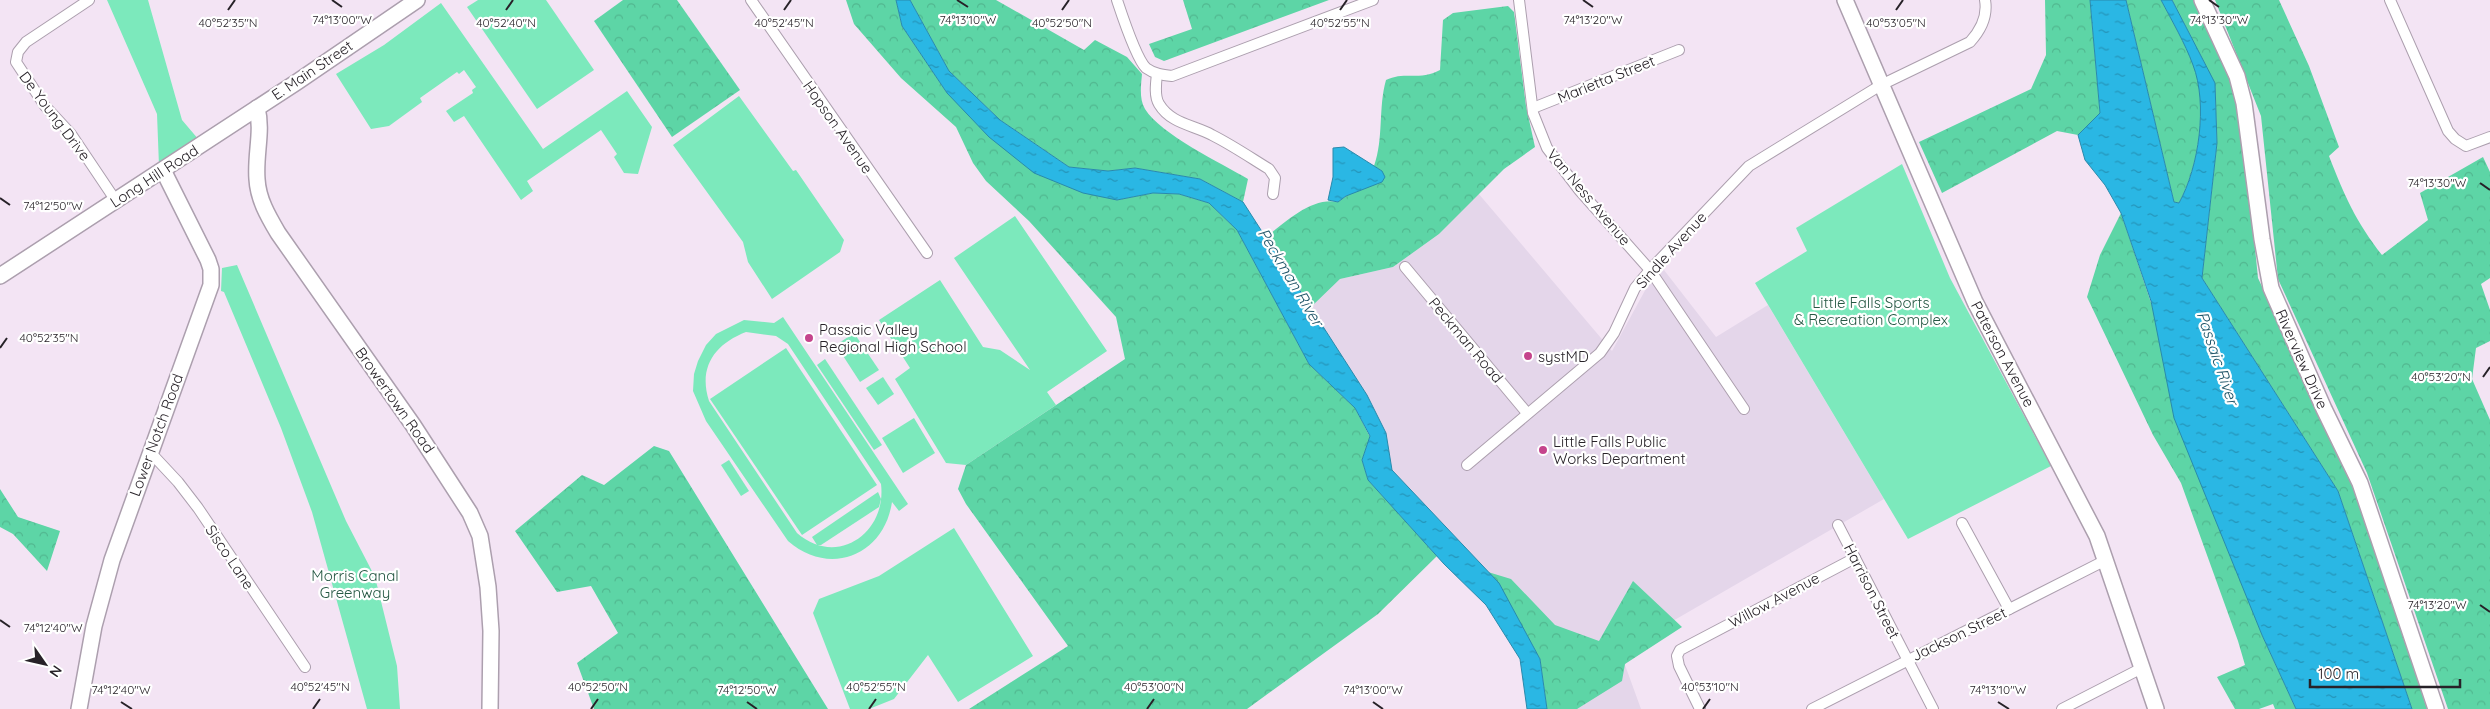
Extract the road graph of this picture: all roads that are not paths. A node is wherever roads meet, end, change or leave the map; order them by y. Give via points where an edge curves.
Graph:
1 (89, 0) edge
2 (417, 0) edge
3 (751, 0) edge
4 (1117, 0) edge
5 (1372, 0) edge
6 (1519, 0) edge
7 (1845, 0) edge
8 (1985, 0) edge
9 (2202, 0) edge
10 (2390, 0) edge
11 (1679, 50) dead end
12 (1157, 74) junction
13 (1881, 85) junction
14 (257, 108) junction
15 (1533, 108) junction
16 (2490, 137) edge
17 (163, 170) junction
18 (1273, 194) dead end
19 (116, 201) junction
20 (927, 253) dead end
21 (1405, 267) dead end
22 (1650, 270) junction
23 (0, 276) edge
24 (1744, 408) dead end
25 (1527, 413) junction
26 (150, 452) junction
27 (1467, 464) dead end
28 (1962, 522) dead end
29 (1838, 525) dead end
30 (1855, 558) junction
31 (2106, 560) junction
32 (2009, 609) junction
33 (1908, 660) junction
34 (305, 667) dead end
35 (2142, 668) junction
36 (79, 709) edge
37 (490, 709) edge
38 (1700, 709) edge
39 (1812, 709) edge
40 (1933, 709) edge
41 (2062, 709) edge
42 (2156, 709) edge
43 (2436, 709) edge

1 - 19 street, De Young Drive via 26,42 18,52 16,62 45,106 72,134
2 - 14 street, E. Main Street
3 - 20 street, Hopson Avenue
4 - 12 street via 1145,67
5 - 12 street via 1183,73 1172,76
6 - 15 street, Van Ness Avenue
7 - 13 street, Paterson Avenue
8 - 13 street, Sindle Avenue via 1981,30 1970,42
9 - 43 street, Riverview Drive via 2237,76 2244,103 2271,288 2360,483
10 - 16 street via 2448,131 2466,146
11 - 15 street, Marietta Street
12 - 18 street via 1158,103 1166,113 1179,122 1211,134 1270,169 1275,178
13 - 22 street, Sindle Avenue via 1749,166
13 - 31 street, Paterson Avenue via 1975,302 2088,515
14 - 17 street, Long Hill Road
14 - 37 street, Browertown Road via 260,126 257,179 265,211 454,485 480,536 491,632
15 - 22 street, Van Ness Avenue via 1547,148
17 - 19 street, Long Hill Road
17 - 26 street, Lower Notch Road via 208,260 211,285
19 - 23 street, Long Hill Road
21 - 25 street, Peckman Road
22 - 24 street, Van Ness Avenue
22 - 25 street, Sindle Avenue via 1635,288 1607,345
25 - 27 street, Sindle Avenue
26 - 34 street, Sisco Lane via 198,508
26 - 36 street, Lower Notch Road via 124,523 94,626
28 - 32 street
29 - 30 street, Harrison Street
30 - 33 street, Harrison Street
30 - 38 street, Willow Avenue via 1680,650 1677,662
31 - 32 street, Jackson Street
31 - 35 street, Paterson Avenue
32 - 33 street, Jackson Street
33 - 39 street, Jackson Street
33 - 40 street, Harrison Street
35 - 41 street
35 - 42 street, Paterson Avenue

